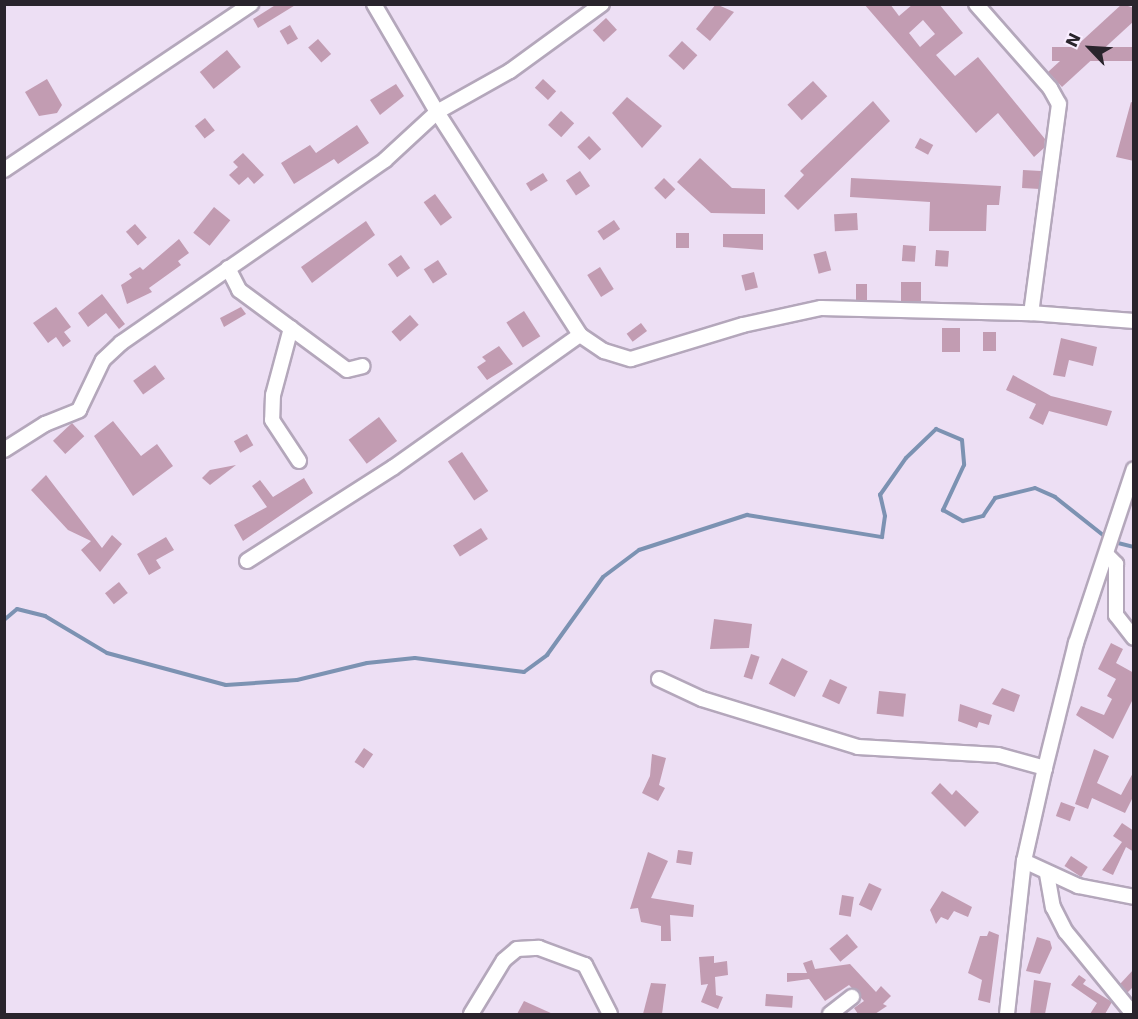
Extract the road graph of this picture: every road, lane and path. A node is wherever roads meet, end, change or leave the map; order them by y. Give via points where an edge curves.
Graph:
1 (251, 4) edge
2 (374, 4) edge
3 (602, 4) edge
4 (976, 4) edge
5 (437, 112) junction
6 (4, 170) edge
7 (228, 268) junction
8 (1031, 313) junction
9 (1134, 321) edge
10 (291, 328) junction
11 (580, 335) junction
12 (363, 366) dead end
13 (4, 450) edge
14 (299, 461) dead end
15 (1134, 469) edge
16 (1108, 550) junction
17 (247, 561) dead end
18 (1134, 638) edge
19 (659, 679) dead end
20 (1045, 768) junction
21 (1024, 861) junction
22 (1047, 874) junction
23 (1134, 897) edge
24 (852, 997) dead end
25 (471, 1014) edge
26 (610, 1014) edge
27 (830, 1014) edge
28 (1006, 1014) edge
29 (1133, 1014) edge

1 - 6 street
2 - 5 street
3 - 5 street via 510,71
4 - 8 street via 1050,88 1059,104
5 - 7 street via 385,160
5 - 11 street
7 - 10 street via 239,290
7 - 13 street via 103,360 79,410
8 - 9 street
8 - 11 street via 821,308 743,325 631,359 604,351
10 - 12 street via 346,370
10 - 14 street via 273,395 272,420
11 - 17 street via 394,467
15 - 16 street
16 - 18 street via 1116,564 1116,615
16 - 20 street via 1076,643
19 - 20 street via 702,699 858,747 998,755
20 - 21 street
21 - 22 street
21 - 28 street
22 - 23 street
22 - 29 street via 1053,907 1065,932
24 - 27 street
25 - 26 street via 504,960 517,949 539,948 585,965

